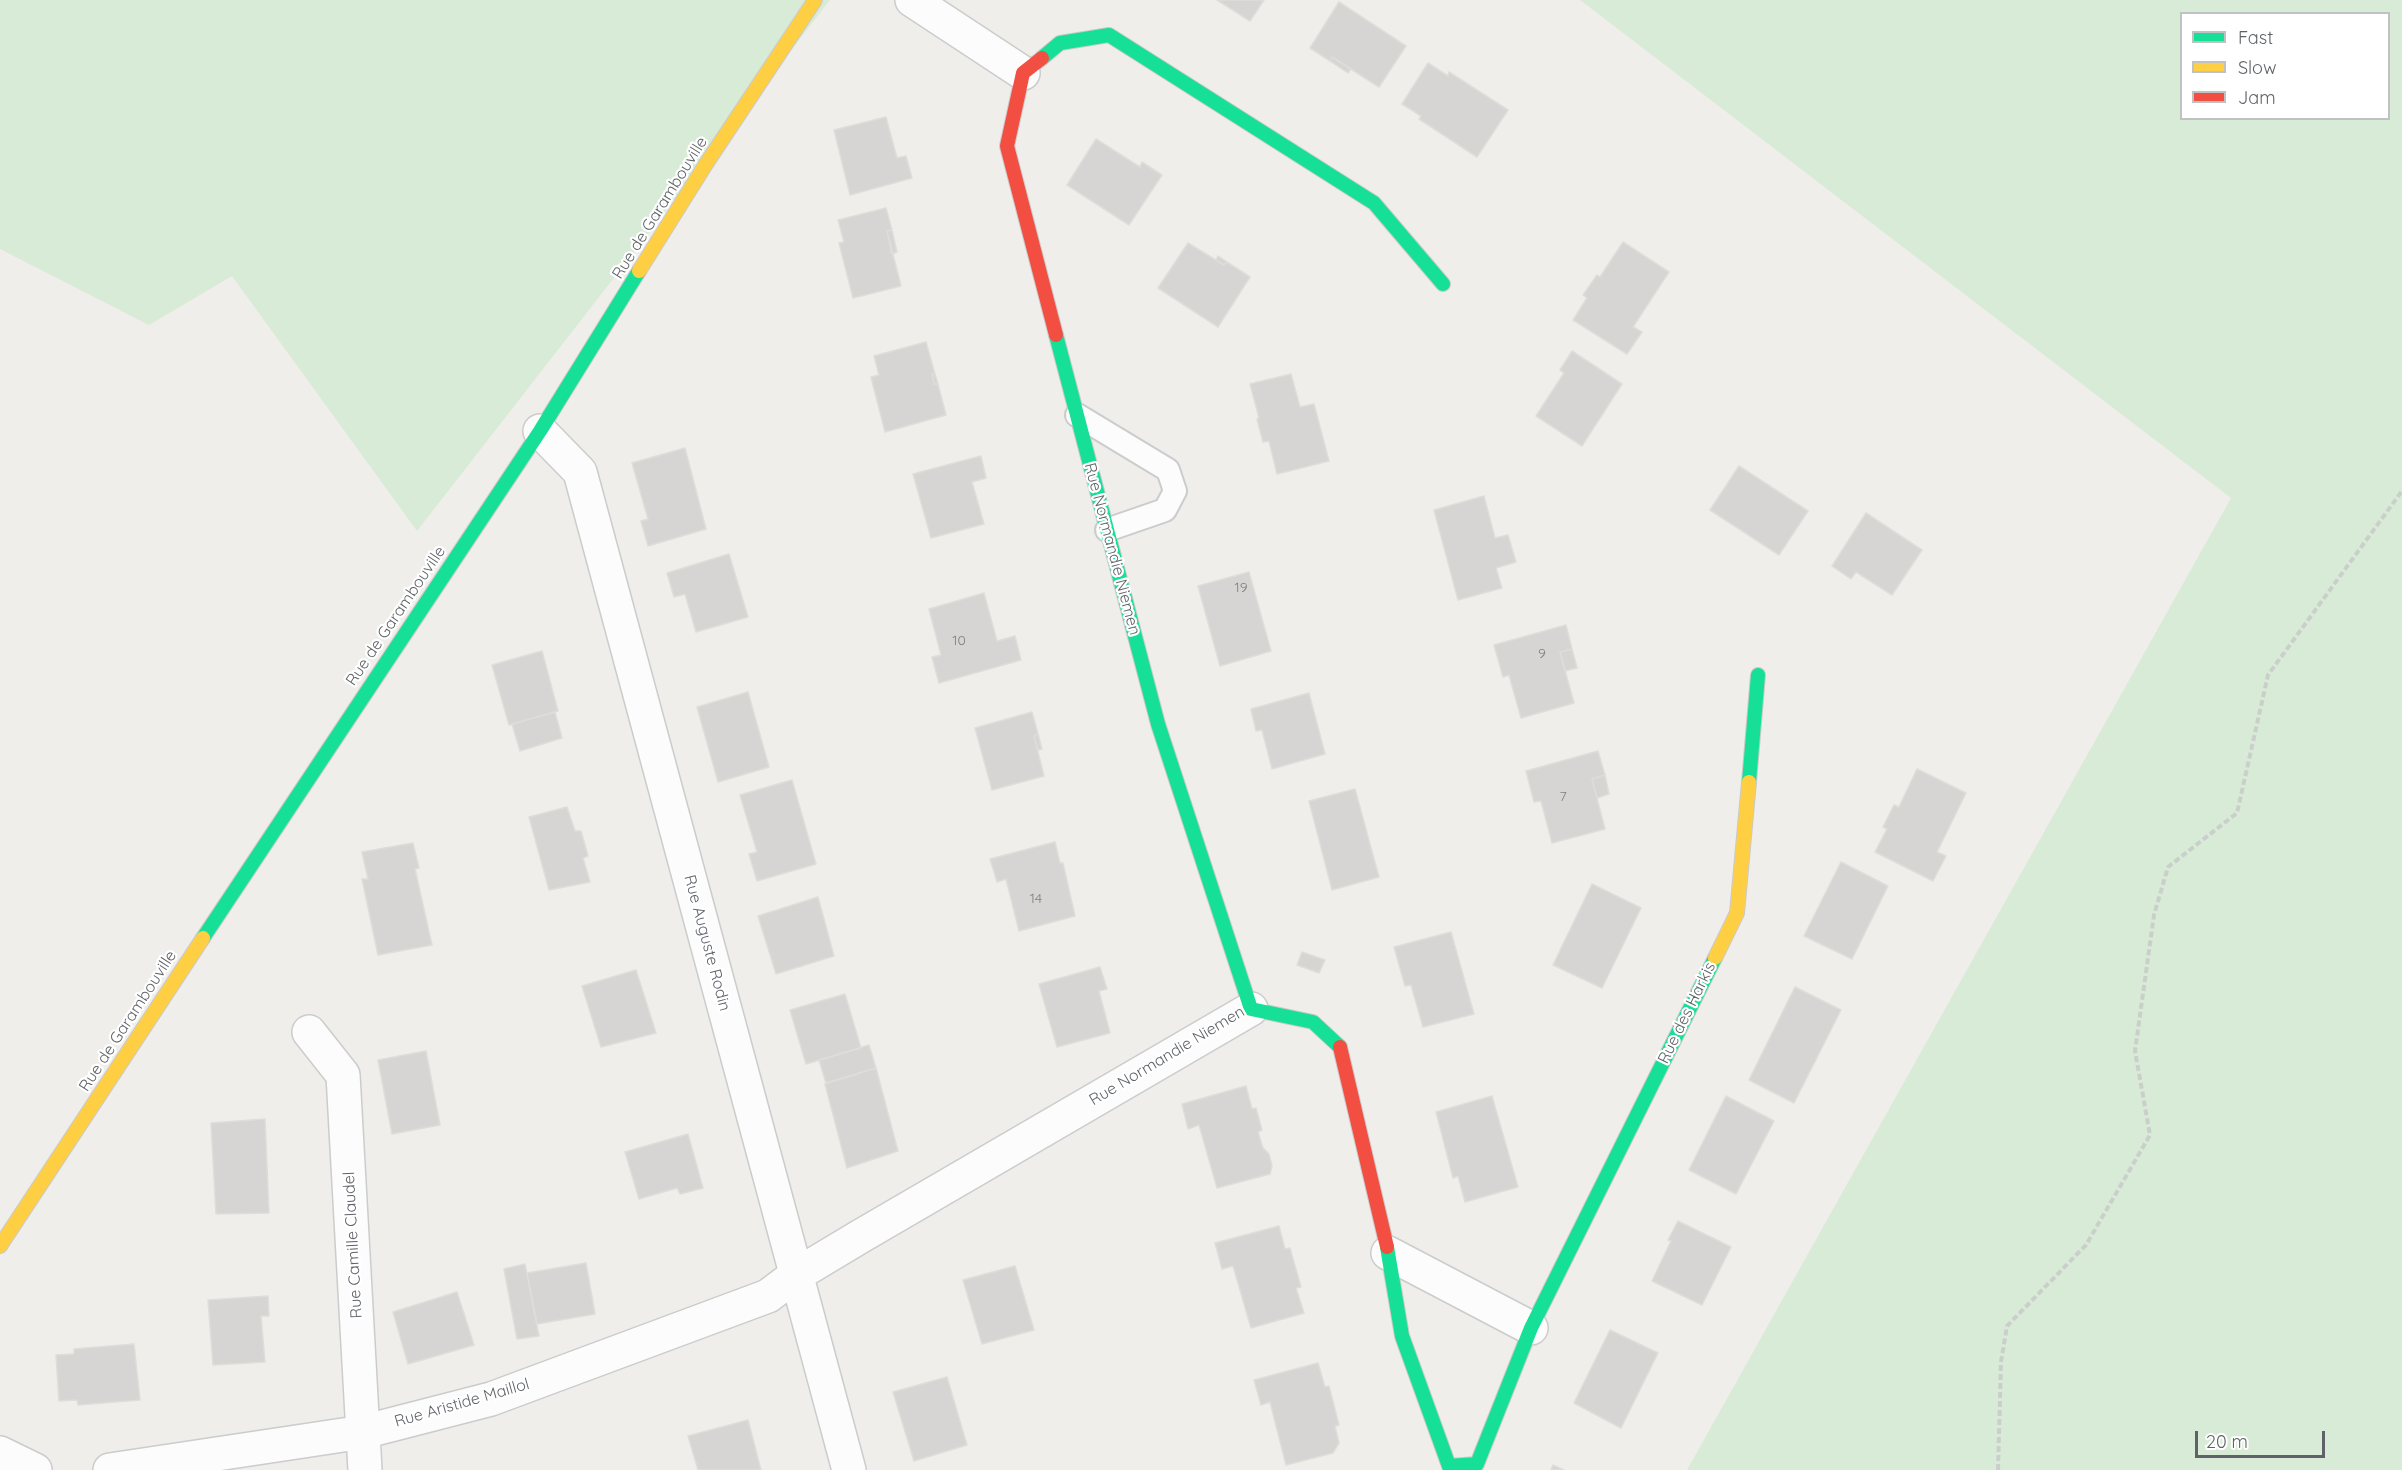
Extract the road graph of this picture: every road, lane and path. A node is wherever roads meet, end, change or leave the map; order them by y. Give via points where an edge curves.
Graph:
1 (815, 0) edge
2 (912, 0) edge
3 (1023, 73) junction
4 (1443, 284) dead end
5 (1077, 415) junction
6 (540, 431) junction
7 (2402, 491) edge
8 (1107, 530) junction
9 (1758, 675) dead end
10 (1251, 1009) junction
11 (309, 1032) dead end
12 (0, 1246) edge
13 (1388, 1253) junction
14 (796, 1275) junction
15 (1531, 1328) junction
16 (363, 1432) junction
17 (0, 1453) edge
18 (35, 1470) edge
19 (110, 1470) edge
20 (365, 1470) edge
21 (849, 1470) edge
22 (1998, 1470) edge

1 - 6 street, Rue de Garambouville via 706,164
2 - 3 street
3 - 4 street via 1060,43 1109,35 1374,203
3 - 5 street, Rue Normandie Niemen via 1007,146
5 - 8 street, Rue Normandie Niemen
5 - 8 lane via 1168,470 1175,491 1165,510
6 - 12 street, Rue de Garambouville
6 - 14 street, Rue Auguste Rodin via 580,472
7 - 22 path via 2268,675 2237,813 2168,867 2154,915 2135,1051 2150,1135 2086,1245 2007,1326 2001,1362
8 - 10 street, Rue Normandie Niemen via 1158,724
9 - 15 street, Rue des Harkis via 1737,913
10 - 13 street, Rue des Harkis via 1313,1022 1340,1046
10 - 14 street, Rue Normandie Niemen
11 - 16 street, Rue Camille Claudel via 343,1075
13 - 15 street
13 - 15 street, Rue des Harkis via 1402,1336 1449,1466 1477,1464
14 - 16 street, Rue Aristide Maillol via 768,1296 491,1399
14 - 21 street, Rue Auguste Rodin
16 - 19 street, Rue Aristide Maillol
16 - 20 street, Rue Camille Claudel
17 - 18 street

